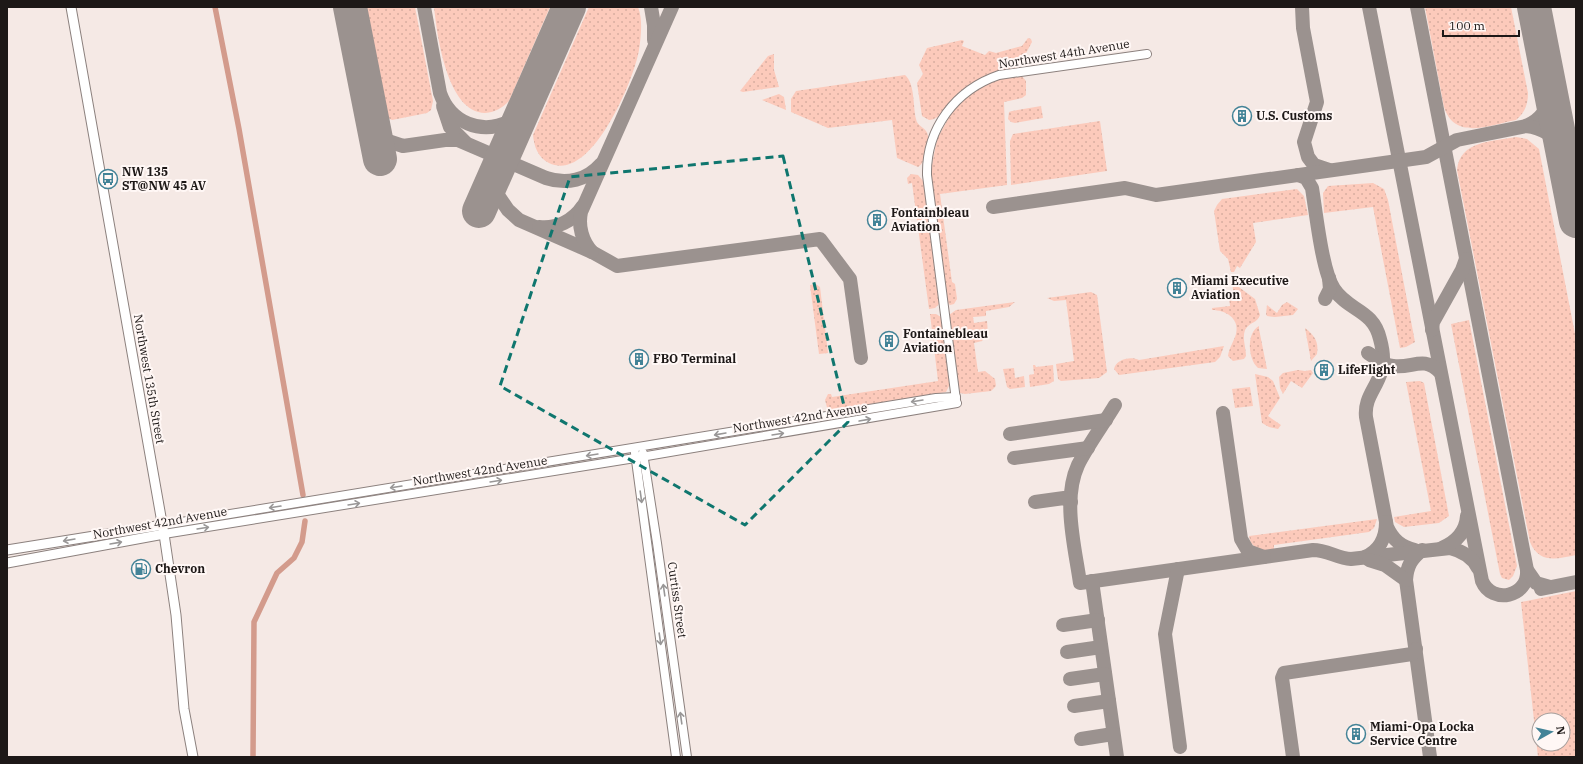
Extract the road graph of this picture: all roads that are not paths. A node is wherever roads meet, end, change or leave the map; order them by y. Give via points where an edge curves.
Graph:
1 (71, 7) edge
2 (1147, 54) dead end
3 (956, 400) junction
4 (825, 416) junction
5 (826, 426) junction
6 (638, 447) junction
7 (639, 457) junction
8 (476, 474) junction
9 (477, 484) junction
10 (314, 500) junction
11 (315, 510) junction
12 (163, 529) junction
13 (7, 550) edge
14 (7, 563) edge
15 (193, 757) edge
16 (676, 757) edge
17 (687, 757) edge

1 - 12 main road, Northwest 135th Street
2 - 3 street, Northwest 44th Avenue via 1009,73 990,78 963,94 946,113 936,130 929,151 928,182
3 -> 4 street, Northwest 42nd Avenue via 936,398
5 -> 3 street, Northwest 42nd Avenue
4 - 5 street
4 -> 6 street, Northwest 42nd Avenue
7 -> 5 street, Northwest 42nd Avenue
6 - 7 street, Curtiss Street
6 -> 8 street, Northwest 42nd Avenue
9 -> 7 street, Northwest 42nd Avenue
7 -> 16 street, Curtiss Street
17 -> 7 street, Curtiss Street via 657,543
8 - 9 street
8 -> 10 street, Northwest 42nd Avenue
11 -> 9 street, Northwest 42nd Avenue
10 - 11 street
10 -> 12 street, Northwest 42nd Avenue
12 -> 11 street, Northwest 42nd Avenue
12 -> 13 main road, Northwest 42nd Avenue
14 -> 12 main road, Northwest 42nd Avenue
12 - 15 main road, Northwest 135th Street via 176,615 184,709

